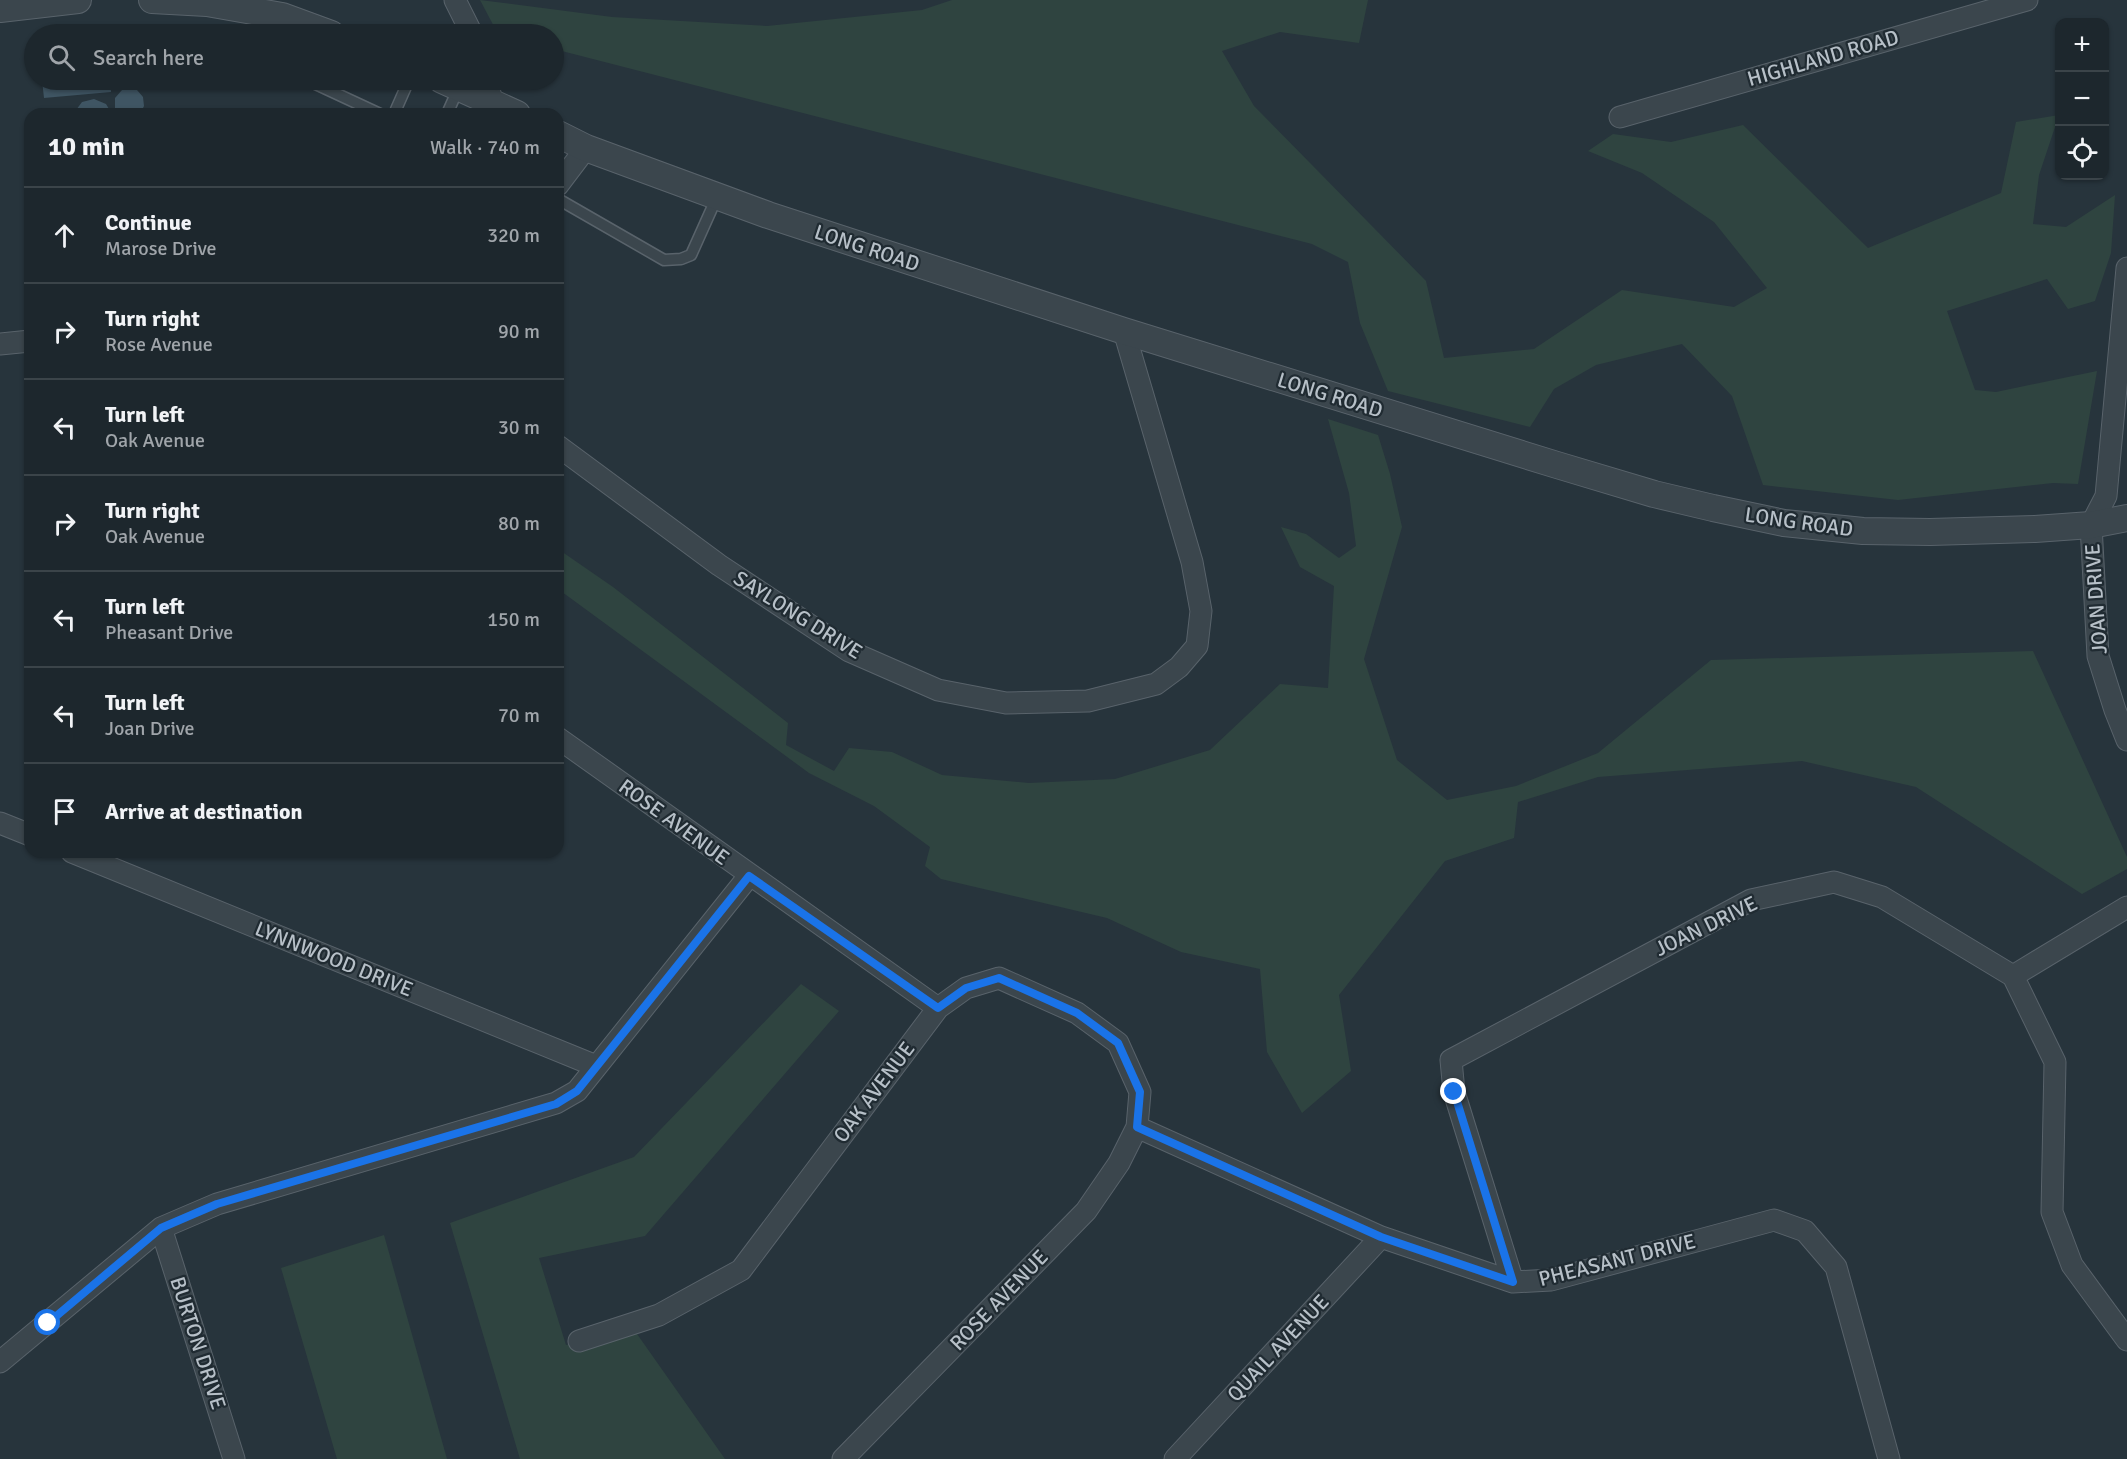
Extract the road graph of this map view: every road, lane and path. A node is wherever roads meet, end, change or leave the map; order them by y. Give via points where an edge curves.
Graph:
1 (78, 0) edge
2 (152, 0) edge
3 (455, 0) edge
4 (2026, 0) edge
5 (0, 9) edge
6 (300, 24) edge
7 (466, 24) edge
8 (328, 90) edge
9 (405, 90) edge
10 (450, 90) edge
11 (490, 91) edge
12 (367, 108) edge
13 (397, 108) edge
14 (448, 108) edge
15 (510, 108) edge
16 (1620, 117) dead end
17 (564, 137) edge
18 (586, 148) junction
19 (564, 177) edge
20 (717, 196) junction
21 (564, 202) edge
22 (2127, 268) edge
23 (1124, 331) junction
24 (24, 342) edge
25 (0, 344) edge
26 (564, 450) edge
27 (2127, 518) edge
28 (2091, 525) junction
29 (2127, 740) edge
30 (564, 742) edge
31 (0, 823) edge
32 (24, 833) edge
33 (87, 858) edge
34 (749, 876) junction
35 (2127, 907) edge
36 (2013, 976) junction
37 (938, 1008) junction
38 (596, 1066) junction
39 (1137, 1127) junction
40 (161, 1228) junction
41 (1381, 1237) junction
42 (1513, 1282) junction
43 (2127, 1340) edge
44 (579, 1341) dead end
45 (0, 1362) edge
46 (234, 1459) edge
47 (843, 1459) edge
48 (1174, 1459) edge
49 (1889, 1459) edge

1 - 5 street
2 - 6 street via 207,3 282,16
3 - 7 street
4 - 16 street, HIGHLAND ROAD
8 - 12 lane
9 - 13 lane
10 - 14 lane
11 - 15 street
17 - 18 street, LONG ROAD
18 - 19 street
18 - 20 street, LONG ROAD
20 - 21 lane via 691,255 664,260
20 - 23 street, LONG ROAD
22 - 28 street via 2106,496
23 - 26 street, SAYLONG DRIVE via 1192,562 1201,611 1197,646 1179,667 1156,684 1088,701 1006,703 938,690 849,651 719,565
23 - 28 street, LONG ROAD via 1654,494 1784,523 1863,531 1930,532
24 - 25 street
27 - 28 street, LONG ROAD
28 - 29 street, JOAN DRIVE via 2098,656
30 - 34 street, ROSE AVENUE
31 - 32 street
33 - 38 street, LYNNWOOD DRIVE
34 - 37 street, ROSE AVENUE
34 - 38 street
35 - 36 street
36 - 42 street, JOAN DRIVE via 1882,897 1834,882 1751,900 1451,1060 1454,1092
36 - 43 street via 2055,1062 2052,1212 2072,1265
37 - 39 street, OAK AVENUE via 966,988 999,978 1077,1013 1118,1043 1140,1092
37 - 44 street, OAK AVENUE via 741,1270 659,1315
38 - 40 street via 577,1091 556,1104 217,1204
39 - 41 street, PHEASANT DRIVE
39 - 47 street, ROSE AVENUE via 1119,1163 1086,1210
40 - 45 street
40 - 46 street, BURTON DRIVE
41 - 42 street, PHEASANT DRIVE
41 - 48 street, QUAIL AVENUE
42 - 49 street, PHEASANT DRIVE via 1551,1280 1774,1220 1805,1232 1836,1267

